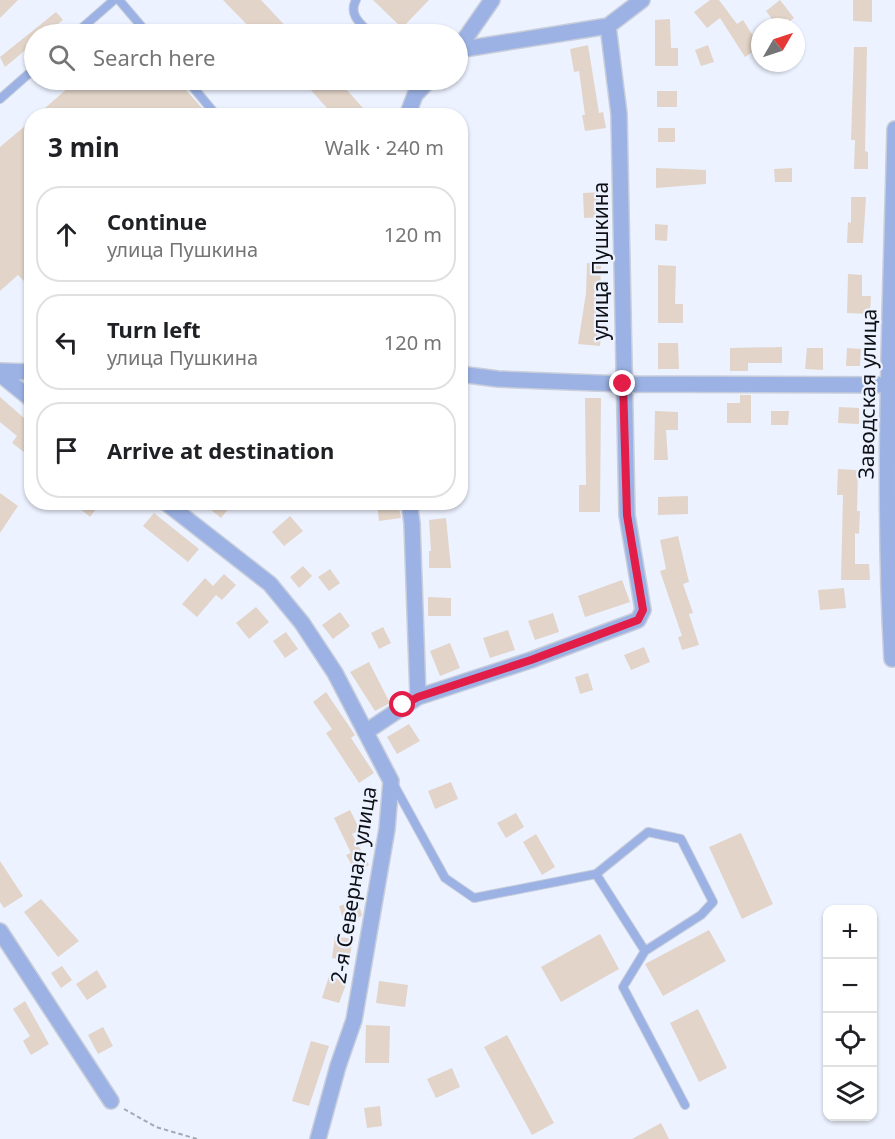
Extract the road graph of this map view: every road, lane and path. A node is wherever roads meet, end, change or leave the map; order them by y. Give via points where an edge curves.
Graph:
1 (117, 0) edge
2 (356, 0) edge
3 (492, 0) edge
4 (642, 0) edge
5 (87, 24) edge
6 (139, 24) edge
7 (361, 24) edge
8 (608, 26) junction
9 (468, 35) edge
10 (468, 48) edge
11 (24, 78) edge
12 (195, 90) edge
13 (418, 90) edge
14 (0, 99) edge
15 (210, 108) edge
16 (410, 108) edge
17 (895, 129) edge
18 (24, 372) edge
19 (0, 373) edge
20 (468, 375) edge
21 (623, 384) junction
22 (892, 385) edge
23 (24, 393) edge
24 (175, 510) edge
25 (410, 510) edge
26 (892, 659) dead end
27 (418, 697) junction
28 (367, 731) junction
29 (392, 781) junction
30 (596, 874) junction
31 (0, 931) edge
32 (645, 951) junction
33 (111, 1101) joint
34 (685, 1106) dead end
35 (197, 1139) edge
36 (318, 1139) edge

1 - 5 lane
1 - 6 lane
2 - 7 lane via 353,7
3 - 9 street
4 - 8 street
8 - 10 street
8 - 21 street, улица Пушкина via 619,114
11 - 14 lane
12 - 15 lane
13 - 16 street
17 - 22 street, Заводская улица
18 - 19 street
19 - 23 street
20 - 21 street
21 - 22 street
21 - 27 street, улица Пушкина via 627,515 643,610 638,620
22 - 26 street, Заводская улица via 888,592
24 - 28 street, 2-я Северная улица via 270,584 335,673
25 - 27 street
27 - 28 street, улица Пушкина
28 - 29 street, 2-я Северная улица
29 - 30 lane via 445,878 474,898
29 - 36 street, 2-я Северная улица via 354,1020
30 - 32 lane
30 - 32 lane via 648,832 681,839 712,902 701,915
31 - 33 street
32 - 34 lane via 623,987
33 - 35 path via 156,1127

